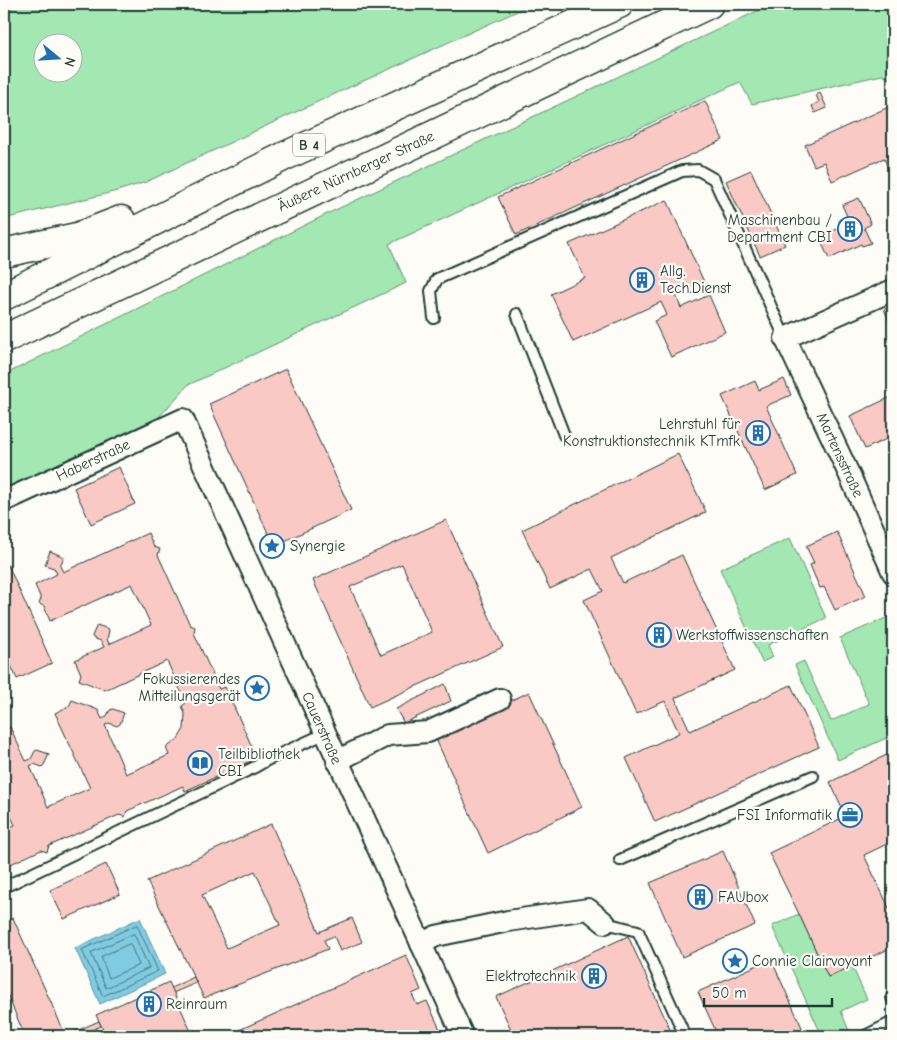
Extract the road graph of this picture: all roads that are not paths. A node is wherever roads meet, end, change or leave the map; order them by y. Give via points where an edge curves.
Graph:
1 (620, 4) edge
2 (709, 4) edge
3 (285, 156) junction
4 (4, 253) edge
5 (893, 290) edge
6 (4, 296) edge
7 (517, 314) dead end
8 (434, 318) dead end
9 (785, 338) junction
10 (4, 339) edge
11 (183, 419) joint
12 (564, 435) dead end
13 (4, 501) edge
14 (893, 573) edge
15 (500, 699) dead end
16 (324, 734) junction
17 (337, 761) junction
18 (813, 776) dead end
19 (620, 860) dead end
20 (4, 887) edge
21 (605, 923) joint
22 (420, 944) junction
23 (893, 1022) edge
24 (463, 1036) edge
25 (685, 1036) edge
26 (865, 1036) edge

1 - 3 highway, B 4
2 - 10 highway, Äußere Nürnberger Straße
3 - 4 highway via 77,237
3 - 6 highway, B 4
5 - 9 street
7 - 12 lane
8 - 9 lane via 431,291 438,279 682,171 698,170 714,179
9 - 14 street, Martensstraße
11 - 13 street, Haberstraße
11 - 16 street, Cauerstraße
15 - 17 street via 428,732 388,735
16 - 17 street, Cauerstraße
16 - 20 lane
17 - 22 street, Cauerstraße
18 - 19 lane
21 - 22 street via 588,909 436,936
21 - 25 lane via 638,931
22 - 24 street, Cauerstraße
23 - 26 lane

